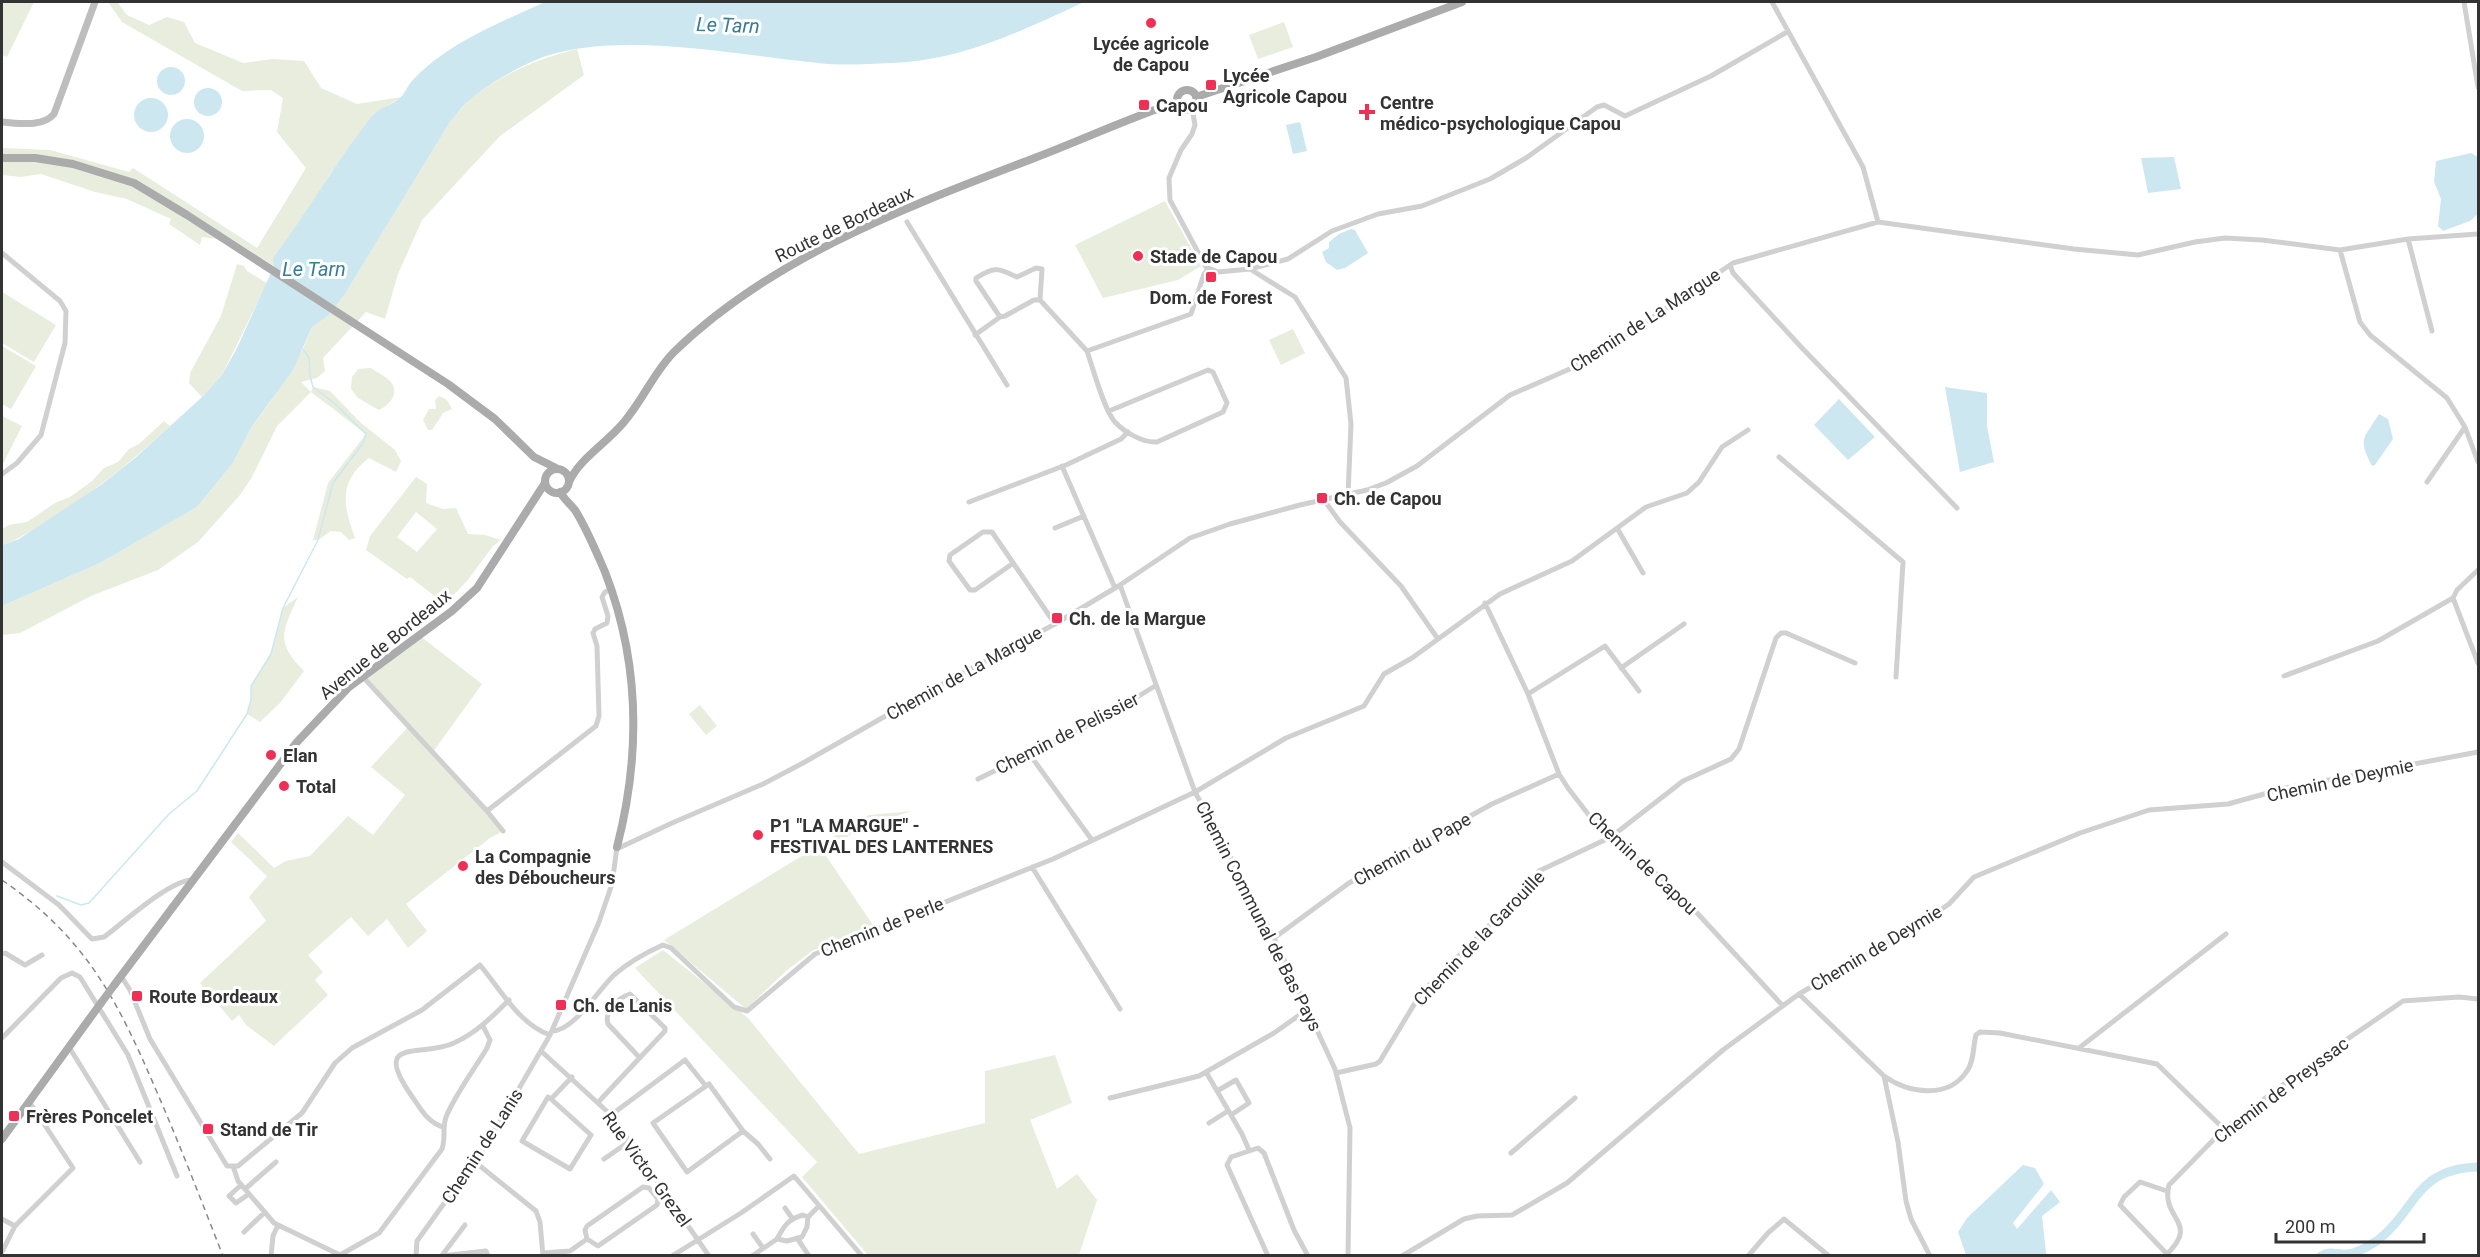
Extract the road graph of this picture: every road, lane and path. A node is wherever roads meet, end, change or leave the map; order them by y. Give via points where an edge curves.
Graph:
1 (95, 2) edge
2 (1462, 2) edge
3 (1772, 2) edge
4 (2464, 2) edge
5 (1787, 32) junction
6 (2478, 87) edge
7 (1196, 97) junction
8 (1176, 102) junction
9 (1192, 108) junction
10 (2, 122) edge
11 (2, 158) edge
12 (907, 222) dead end
13 (1878, 222) junction
14 (2478, 234) edge
15 (2408, 239) junction
16 (2340, 250) junction
17 (2, 253) edge
18 (1730, 266) junction
19 (1208, 269) junction
20 (1250, 269) junction
21 (1040, 300) junction
22 (1000, 317) junction
23 (2432, 332) dead end
24 (975, 335) junction
25 (1088, 351) junction
26 (1007, 385) dead end
27 (1109, 411) junction
28 (2465, 427) junction
29 (1748, 430) dead end
30 (1128, 432) junction
31 (534, 457) junction
32 (1779, 457) dead end
33 (585, 460) junction
34 (2478, 462) edge
35 (1062, 466) junction
36 (558, 469) junction
37 (2, 474) edge
38 (545, 482) junction
39 (2427, 482) dead end
40 (569, 483) junction
41 (559, 492) junction
42 (1348, 495) junction
43 (1324, 500) junction
44 (969, 502) dead end
45 (533, 504) junction
46 (1957, 507) dead end
47 (574, 508) junction
48 (1084, 516) junction
49 (1055, 528) dead end
50 (1617, 528) junction
51 (1012, 564) junction
52 (2478, 570) edge
53 (1643, 573) dead end
54 (1118, 586) junction
55 (611, 589) junction
56 (2454, 598) junction
57 (1485, 603) junction
58 (1055, 624) junction
59 (1684, 624) dead end
60 (1438, 639) junction
61 (1855, 663) dead end
62 (2478, 663) edge
63 (1621, 668) junction
64 (362, 676) junction
65 (1896, 676) dead end
66 (2284, 676) dead end
67 (1155, 686) junction
68 (1639, 692) dead end
69 (1528, 694) junction
70 (2478, 752) edge
71 (1030, 755) junction
72 (1559, 774) junction
73 (978, 778) dead end
74 (1195, 792) junction
75 (487, 811) junction
76 (503, 831) dead end
77 (1611, 837) junction
78 (1092, 840) junction
79 (618, 847) junction
80 (2, 862) edge
81 (1032, 867) junction
82 (192, 880) junction
83 (2226, 934) dead end
84 (1274, 938) junction
85 (2, 954) edge
86 (42, 955) dead end
87 (121, 976) junction
88 (1799, 994) junction
89 (2478, 999) edge
90 (509, 1000) junction
91 (100, 1005) junction
92 (1783, 1006) junction
93 (1120, 1009) dead end
94 (1308, 1009) junction
95 (483, 1026) junction
96 (551, 1033) junction
97 (2, 1038) edge
98 (69, 1047) junction
99 (2079, 1048) junction
100 (541, 1051) junction
101 (640, 1058) junction
102 (1206, 1072) junction
103 (1336, 1073) junction
104 (1884, 1076) junction
105 (572, 1077) junction
106 (705, 1085) junction
107 (1217, 1091) junction
108 (1110, 1098) dead end
109 (1575, 1098) dead end
110 (551, 1099) junction
111 (29, 1101) junction
112 (598, 1103) junction
113 (1229, 1113) junction
114 (611, 1115) junction
115 (1209, 1123) dead end
116 (443, 1127) junction
117 (2224, 1129) junction
118 (743, 1131) junction
119 (2, 1139) edge
120 (630, 1141) junction
121 (1249, 1150) junction
122 (1511, 1153) dead end
123 (604, 1159) dead end
124 (770, 1159) dead end
125 (140, 1162) dead end
126 (276, 1162) dead end
127 (475, 1162) junction
128 (233, 1166) junction
129 (177, 1176) dead end
130 (661, 1187) junction
131 (245, 1189) junction
132 (2168, 1191) junction
133 (653, 1192) junction
134 (819, 1206) junction
135 (785, 1208) dead end
136 (265, 1212) junction
137 (808, 1217) junction
138 (792, 1218) junction
139 (2, 1219) edge
140 (278, 1225) junction
141 (465, 1225) dead end
142 (15, 1226) junction
143 (244, 1232) dead end
144 (753, 1234) dead end
145 (797, 1238) junction
146 (587, 1239) junction
147 (777, 1239) junction
148 (699, 1240) junction
149 (763, 1248) junction
150 (2, 1252) edge
151 (543, 1254) edge
152 (340, 1255) edge
153 (442, 1255) edge
154 (2166, 1255) edge
155 (271, 1256) edge
156 (416, 1256) edge
157 (488, 1256) edge
158 (672, 1256) edge
159 (709, 1256) edge
160 (752, 1256) edge
161 (767, 1256) edge
162 (809, 1256) edge
163 (862, 1256) edge
164 (1268, 1256) edge
165 (1308, 1256) edge
166 (1348, 1256) edge
167 (1402, 1256) edge
168 (1748, 1256) edge
169 (1829, 1256) edge
170 (1930, 1256) edge

1 - 10 main road via 54,114 39,123
2 - 7 main road
3 - 5 street
4 - 6 street
5 - 13 street via 1863,167
5 - 20 street via 1711,76 1625,117 1604,105 1598,107 1490,179 1422,206 1378,214 1332,231 1288,259
7 - 8 main road via 1185,89 1179,92
7 - 9 main road
8 - 9 main road via 1183,109
8 - 33 main road, Route de Bordeaux via 900,211 764,282 675,351 622,425
9 - 19 street via 1195,125 1172,167 1169,195
11 - 31 main road via 73,164 134,183 478,405
12 - 24 street
13 - 16 street, Chemin de La Margue via 2138,255 2225,238
13 - 18 street, Chemin de La Margue
14 - 15 street, Chemin de La Margue
15 - 16 street, Chemin de La Margue
15 - 23 street
16 - 28 street via 2360,322 2370,335 2447,398
17 - 37 street via 60,301 66,311 65,343 41,435
18 - 42 street, Chemin de La Margue via 1601,352 1510,395 1417,466 1386,483
18 - 46 street via 1802,348
19 - 20 street
19 - 25 street via 1191,314
20 - 42 street via 1294,297 1346,378 1351,424
21 - 22 street
21 - 22 street via 1041,269 1017,277 998,268 991,269 976,280
21 - 25 street
22 - 24 street
24 - 26 street
25 - 27 street
27 - 30 street via 1114,422
27 - 30 street via 1200,371 1213,372 1227,403 1223,412 1156,442
28 - 34 street
28 - 39 street
29 - 50 street, Chemin de Perle via 1722,447 1687,493 1646,507
30 - 35 street via 1122,439
31 - 36 main road
31 - 38 main road
32 - 65 street via 1903,562
33 - 36 main road, Route de Bordeaux
33 - 40 main road, Route de Bordeaux
35 - 44 street
35 - 48 street, Chemin Communal de Bas Pays
36 - 38 main road via 549,472
36 - 40 main road via 568,475
38 - 41 main road via 549,489
38 - 45 main road, Avenue de Bordeaux
40 - 41 main road
40 - 47 main road
41 - 45 main road
41 - 47 main road
42 - 43 street, Chemin de La Margue
43 - 54 street, Chemin de La Margue via 1190,538
43 - 60 street via 1401,586
45 - 64 main road, Avenue de Bordeaux via 477,588 452,611
47 - 55 main road
48 - 49 street
48 - 54 street, Chemin Communal de Bas Pays
50 - 53 street
50 - 57 street, Chemin de Perle via 1565,564
51 - 51 street via 970,590 949,561 950,555 983,532 992,532
51 - 58 street
52 - 56 street
54 - 58 street, Chemin de La Margue
54 - 67 street, Chemin Communal de Bas Pays
55 - 75 street via 602,597 607,623 592,633 597,646 600,716 596,726
55 - 79 main road via 628,654 635,715 632,776
56 - 62 street
56 - 66 street via 2378,641
57 - 60 street, Chemin de Perle
57 - 69 street, Chemin de Capou
58 - 79 street, Chemin de La Margue via 781,775
59 - 63 street
60 - 74 street, Chemin de Perle via 1384,674 1365,706 1286,738
61 - 77 street, Chemin de la Garouille via 1781,633 1739,749 1731,759 1683,781
63 - 68 street
63 - 69 street via 1605,646
64 - 75 street
64 - 82 main road, Avenue de Bordeaux via 297,742
67 - 71 street, Chemin de Pelissier
67 - 74 street, Chemin Communal de Bas Pays
69 - 72 street, Chemin de Capou
70 - 88 street, Chemin de Deymie via 2286,788 2228,804 2149,810 2080,833 1974,877 1949,904 1920,924
71 - 73 street, Chemin de Pelissier
71 - 78 street
72 - 77 street, Chemin de Capou via 1598,827
72 - 84 street, Chemin du Pape via 1492,804 1349,883
74 - 78 street, Chemin de Perle
74 - 84 street, Chemin Communal de Bas Pays
75 - 76 street
77 - 92 street, Chemin de Capou via 1674,888
77 - 103 street, Chemin de la Garouille via 1539,871 1421,993 1377,1064
78 - 81 street, Chemin de Perle
79 - 96 street via 612,884 599,922
80 - 82 street via 59,905 92,939 104,937 170,888
81 - 93 street
81 - 96 street, Chemin de Perle via 815,954 747,1011 734,1007 671,948 663,945 620,970 578,1015
82 - 87 main road, Avenue de Bordeaux
83 - 99 street
84 - 94 street, Chemin Communal de Bas Pays
85 - 86 street via 5,952 25,964
87 - 91 main road, Avenue de Bordeaux, bridge
87 - 128 street via 157,1052 227,1166
88 - 92 street, Chemin de Deymie
88 - 104 street
89 - 117 street, Chemin de Preyssac via 2403,1001
90 - 95 street
90 - 96 street via 533,1028
90 - 128 street via 480,965 422,1010 352,1048 335,1063 302,1113 238,1166
91 - 97 street via 85,982 72,973 61,978
91 - 98 main road, Avenue de Bordeaux
91 - 129 street via 128,1055
92 - 167 street, Chemin de Deymie via 1723,1050 1567,1183 1512,1215 1464,1219
94 - 102 street
94 - 103 street, Chemin Communal de Bas Pays
95 - 116 street via 490,1040 488,1048
95 - 116 street via 453,1044 407,1050 395,1064 399,1077 431,1123
96 - 100 street, Chemin de Lanis
98 - 111 main road, Avenue de Bordeaux
98 - 125 street
99 - 104 street via 1980,1032 1974,1040 1968,1070 1950,1087 1937,1091 1908,1089
99 - 117 street via 2157,1064
100 - 105 street, Rue Victor Grezel
100 - 127 street, Chemin de Lanis
101 - 101 street via 665,1028 626,994 606,1017
101 - 112 street
102 - 107 street
102 - 108 street
103 - 166 street, Chemin Communal de Bas Pays via 1350,1128
104 - 170 street via 1906,1202
105 - 110 street
105 - 112 street, Rue Victor Grezel
106 - 114 street via 685,1060
106 - 118 street via 709,1084
106 - 118 street via 653,1123 687,1172
107 - 113 street
107 - 113 street via 1236,1080 1249,1103
109 - 122 street
110 - 110 street via 591,1135 570,1169 522,1141 548,1097
111 - 119 main road, Avenue de Bordeaux
111 - 142 street via 73,1168
112 - 114 street, Rue Victor Grezel
113 - 115 street
113 - 121 street
114 - 120 street, Rue Victor Grezel
116 - 152 street via 446,1139 442,1149 379,1233
117 - 132 street, Chemin de Preyssac via 2169,1185
118 - 124 street
120 - 123 street
120 - 130 street, Rue Victor Grezel
121 - 164 street via 1231,1157 1227,1165
121 - 165 street via 1262,1149
126 - 131 street
127 - 151 street via 536,1211
127 - 156 street, Chemin de Lanis via 417,1241
128 - 131 street
130 - 133 street
130 - 148 street, Rue Victor Grezel
131 - 136 street
132 - 154 street via 2169,1205 2181,1231 2180,1240
132 - 154 street via 2140,1182 2120,1205
133 - 146 street via 643,1187 587,1226
133 - 146 street via 657,1205 641,1217 598,1246
134 - 137 street
134 - 148 street via 794,1176
134 - 163 street
135 - 138 street
136 - 140 street
136 - 143 street
137 - 138 street
137 - 145 street via 802,1237
138 - 147 street
139 - 142 street
140 - 152 street
140 - 155 street
141 - 153 street
142 - 150 street
144 - 149 street
145 - 147 street
145 - 162 street
146 - 151 street via 570,1251
147 - 149 street
148 - 158 street
148 - 159 street, Rue Victor Grezel
149 - 160 street
149 - 161 street
153 - 157 street via 486,1251
168 - 169 street via 1784,1218

